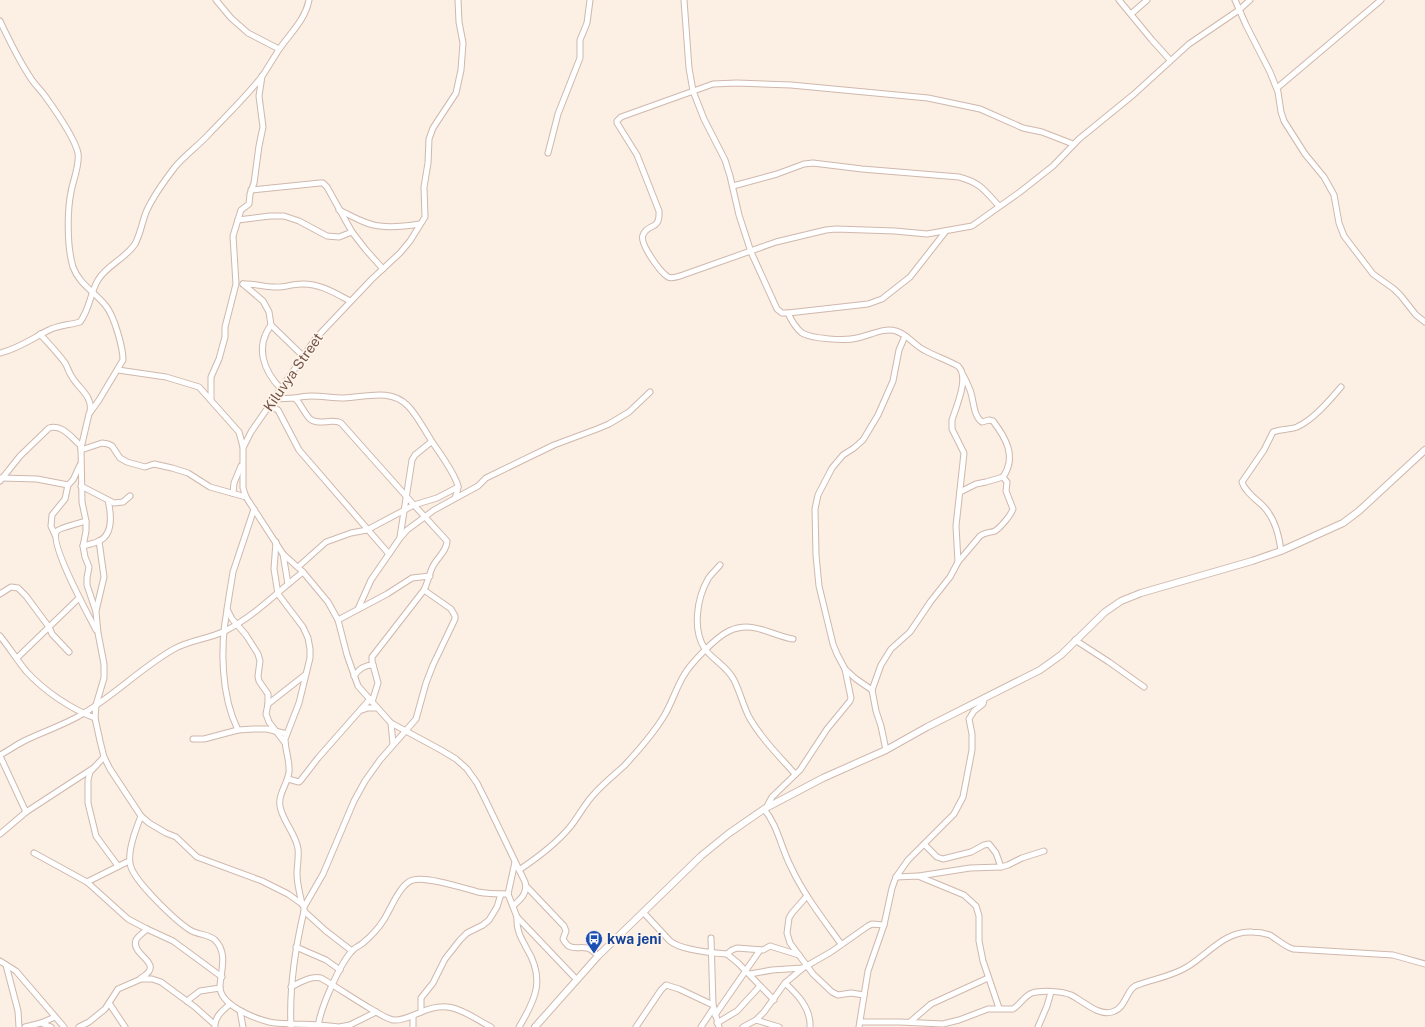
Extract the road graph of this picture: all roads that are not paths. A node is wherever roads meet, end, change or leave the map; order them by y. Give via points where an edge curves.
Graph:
1 (216, 0) edge
2 (309, 0) edge
3 (458, 0) edge
4 (590, 0) edge
5 (684, 0) edge
6 (1119, 0) edge
7 (1147, 0) edge
8 (1235, 0) edge
9 (1250, 0) edge
10 (1381, 0) edge
11 (1239, 10) junction
12 (1130, 14) junction
13 (0, 21) edge
14 (279, 49) junction
15 (1170, 60) junction
16 (262, 76) junction
17 (1277, 88) junction
18 (693, 91) junction
19 (1073, 144) junction
20 (548, 153) dead end
21 (733, 186) junction
22 (251, 190) junction
23 (999, 206) junction
24 (339, 210) junction
25 (238, 220) junction
26 (420, 224) junction
27 (946, 231) junction
28 (352, 232) junction
29 (751, 252) junction
30 (383, 269) junction
31 (236, 284) junction
32 (243, 284) junction
33 (92, 292) junction
34 (350, 301) junction
35 (788, 313) junction
36 (1425, 322) edge
37 (271, 325) junction
38 (40, 334) junction
39 (905, 336) junction
40 (0, 353) edge
41 (304, 357) junction
42 (118, 370) junction
43 (963, 374) junction
44 (1342, 387) dead end
45 (281, 389) junction
46 (650, 392) dead end
47 (295, 398) junction
48 (211, 399) junction
49 (274, 399) junction
50 (270, 406) junction
51 (89, 414) junction
52 (239, 432) junction
53 (251, 432) junction
54 (432, 442) junction
55 (243, 448) junction
56 (81, 449) junction
57 (1425, 450) edge
58 (81, 463) junction
59 (243, 463) junction
60 (1003, 477) junction
61 (1, 480) edge
62 (68, 485) junction
63 (81, 486) junction
64 (458, 487) junction
65 (960, 492) junction
66 (233, 494) junction
67 (130, 496) dead end
68 (406, 496) junction
69 (246, 497) junction
70 (455, 498) junction
71 (108, 500) junction
72 (414, 505) junction
73 (254, 509) junction
74 (404, 510) junction
75 (425, 516) junction
76 (86, 521) junction
77 (367, 530) junction
78 (55, 536) junction
79 (400, 538) junction
80 (99, 541) junction
81 (276, 541) junction
82 (83, 546) junction
83 (1281, 551) junction
84 (283, 554) junction
85 (389, 554) junction
86 (958, 562) junction
87 (720, 565) dead end
88 (298, 567) junction
89 (303, 572) junction
90 (430, 576) junction
91 (288, 584) junction
92 (424, 590) junction
93 (0, 594) edge
94 (278, 594) junction
95 (79, 598) junction
96 (228, 609) junction
97 (358, 610) junction
98 (96, 612) junction
99 (338, 620) junction
100 (237, 624) junction
101 (49, 628) junction
102 (224, 632) junction
103 (98, 633) junction
104 (0, 636) edge
105 (793, 639) dead end
106 (1075, 640) junction
107 (706, 650) junction
108 (69, 652) dead end
109 (18, 658) junction
110 (373, 665) junction
111 (845, 669) junction
112 (305, 675) junction
113 (354, 676) junction
114 (1144, 687) dead end
115 (872, 690) junction
116 (984, 700) junction
117 (371, 701) junction
118 (268, 704) junction
119 (96, 705) junction
120 (377, 708) junction
121 (361, 710) junction
122 (84, 714) junction
123 (95, 718) junction
124 (392, 723) junction
125 (238, 730) junction
126 (406, 731) junction
127 (277, 732) junction
128 (287, 734) junction
129 (193, 739) dead end
130 (285, 743) junction
131 (393, 744) junction
132 (886, 750) junction
133 (0, 756) edge
134 (104, 757) junction
135 (93, 768) junction
136 (795, 774) junction
137 (288, 780) junction
138 (765, 808) junction
139 (26, 812) junction
140 (141, 816) junction
141 (0, 834) edge
142 (924, 844) junction
143 (1044, 851) dead end
144 (34, 853) dead end
145 (129, 861) junction
146 (515, 862) junction
147 (118, 866) junction
148 (1001, 867) junction
149 (519, 870) junction
150 (918, 876) junction
151 (896, 877) junction
152 (87, 882) junction
153 (527, 887) junction
154 (501, 894) junction
155 (508, 894) junction
156 (807, 896) junction
157 (513, 906) junction
158 (303, 907) junction
159 (643, 912) junction
160 (517, 917) junction
161 (884, 925) junction
162 (147, 929) junction
163 (711, 938) dead end
164 (841, 944) junction
165 (296, 946) junction
166 (760, 950) junction
167 (352, 951) junction
168 (711, 953) junction
169 (728, 954) junction
170 (798, 955) junction
171 (598, 956) junction
172 (0, 961) edge
173 (1425, 964) edge
174 (6, 965) junction
175 (805, 967) junction
176 (340, 970) junction
177 (745, 970) junction
178 (750, 974) junction
179 (222, 976) junction
180 (988, 978) junction
181 (140, 979) junction
182 (577, 980) junction
183 (785, 983) junction
184 (333, 986) junction
185 (760, 986) junction
186 (291, 987) junction
187 (220, 988) junction
188 (1051, 992) junction
189 (864, 995) junction
190 (774, 1000) junction
191 (187, 1001) junction
192 (109, 1003) junction
193 (230, 1004) junction
194 (713, 1007) junction
195 (999, 1008) junction
196 (240, 1011) junction
197 (376, 1012) junction
198 (421, 1012) junction
199 (715, 1015) junction
200 (413, 1016) junction
201 (55, 1017) junction
202 (756, 1020) junction
203 (910, 1022) junction
204 (41, 1023) junction
205 (291, 1025) edge
206 (718, 1025) edge
207 (860, 1025) edge
208 (215, 1026) edge
209 (318, 1026) edge
210 (19, 1027) edge
211 (25, 1027) edge
212 (52, 1027) edge
213 (64, 1027) edge
214 (79, 1027) edge
215 (125, 1027) edge
216 (243, 1027) edge
217 (413, 1027) edge
218 (490, 1027) edge
219 (519, 1027) edge
220 (535, 1027) edge
221 (636, 1027) edge
222 (701, 1027) edge
223 (743, 1027) edge
224 (779, 1027) edge
225 (810, 1027) edge
226 (1038, 1027) edge

1 - 14 street via 248,33
2 - 14 street via 301,20
3 - 26 street, Kiluvya Street via 463,43 461,70 456,93 429,138 424,187 425,217
4 - 20 street via 587,22 580,40 580,58 558,114
5 - 18 street
6 - 12 street
7 - 12 street
8 - 11 street
9 - 11 street
10 - 17 street
11 - 15 street via 1204,32
11 - 17 street
12 - 15 street
13 - 33 street via 17,57 51,104 76,148 78,161 68,210 68,230 73,266 82,283
14 - 16 street
15 - 19 street via 1133,95
16 - 22 street via 259,96 264,127
16 - 33 street via 207,136 176,165 148,208 134,245 103,274
17 - 36 street via 1284,121 1334,195 1344,236 1373,274 1394,289
18 - 19 street via 713,84 737,83 791,85 928,98 980,109 1023,128
18 - 21 street via 725,160
18 - 29 street via 617,120 637,155 659,211 660,219 657,224 646,230 642,242 660,269 672,278
19 - 23 street via 1034,182
21 - 23 street via 813,163 959,177 981,186
21 - 29 street
22 - 24 street via 323,183
22 - 25 street via 249,204 241,210
23 - 27 street via 972,226
24 - 26 street via 379,226
24 - 28 street
25 - 28 street via 284,216 328,236 340,237
25 - 31 street via 233,236
26 - 30 street, Kiluvya Street via 400,253
27 - 29 street via 927,234 826,230
27 - 35 street via 910,277 882,299 868,304
28 - 30 street
29 - 35 street via 775,306 780,311
30 - 34 street, Kiluvya Street
31 - 32 street
31 - 48 street via 225,327 225,337 211,378
32 - 34 street via 272,288 309,284 327,289
32 - 37 street via 268,307
33 - 38 street via 80,322 58,326
33 - 42 street via 109,309 121,340 124,360
34 - 41 street, Kiluvya Street via 316,338
35 - 39 street via 801,331 809,335 845,340 892,330
37 - 41 street
37 - 45 street via 265,335 262,354 270,376
38 - 40 street via 20,346
38 - 51 street via 56,350 70,376 88,397 91,406
39 - 43 street via 924,350 958,366
39 - 111 street via 899,350 893,381 878,415 863,440 843,455 832,468 818,495 815,509 816,555 821,599 833,644
41 - 45 street, Kiluvya Street
42 - 48 street via 166,377 192,384
42 - 51 street
43 - 60 street via 980,421 993,421 1006,440 1010,463
43 - 65 street via 951,426 964,453
44 - 83 street via 1303,424 1273,432 1242,482 1274,522 1278,530
45 - 49 street, Kiluvya Street
46 - 70 street via 628,412 608,424 486,478 478,486
47 - 49 street
47 - 54 street via 391,396 409,407
47 - 68 street via 311,420 341,423
48 - 52 street
49 - 50 street, Kiluvya Street
50 - 53 street, Kiluvya Street
50 - 77 street via 278,410 299,450
51 - 56 street
52 - 53 street
52 - 55 street
53 - 55 street, Kiluvya Street
54 - 64 street
54 - 68 street via 413,458
55 - 59 street, Kiluvya Street
56 - 58 street
56 - 61 street via 65,431 55,427 49,428 20,456
56 - 66 street via 102,443 108,444 127,462 145,467 154,464 172,468 188,473 210,487
57 - 83 street via 1343,523
58 - 62 street
58 - 63 street
59 - 66 street via 234,483
59 - 69 street, Kiluvya Street via 243,488
60 - 65 street via 976,484
60 - 86 street via 1007,482 1006,491 1013,505 1012,513 994,531 984,532
61 - 62 street via 37,479
62 - 78 street via 65,499 52,515 51,526
63 - 71 street
63 - 76 street
64 - 70 street
64 - 72 street via 437,498
65 - 86 street via 956,526
66 - 69 street
67 - 71 street via 119,503
68 - 72 street
68 - 74 street
69 - 73 street, Kiluvya Street
70 - 75 street
71 - 80 street via 111,522
72 - 74 street
72 - 75 street
73 - 81 street, Kiluvya Street
73 - 96 street via 233,572
74 - 77 street
74 - 79 street
75 - 79 street
75 - 90 street via 447,541
76 - 78 street via 60,528
76 - 82 street
77 - 85 street
77 - 88 street via 326,542
78 - 95 street
79 - 85 street
80 - 82 street
80 - 98 street via 104,577
81 - 84 street, Kiluvya Street
81 - 94 street via 274,569
82 - 98 street via 89,567 87,585
83 - 106 street via 1122,601 1105,612
84 - 88 street, Kiluvya Street
84 - 91 street
85 - 97 street via 371,580
86 - 115 street via 910,632 885,656
87 - 107 street via 706,583 698,611 698,633
88 - 89 street, Kiluvya Street
89 - 91 street
89 - 99 street, Kiluvya Street via 328,602
90 - 92 street
90 - 97 street via 412,578
91 - 94 street
92 - 110 street via 372,657
92 - 126 street via 450,609 455,619 426,683 416,719
93 - 101 street via 11,587 18,588
94 - 100 street
94 - 112 street via 303,627 308,638 310,658
95 - 101 street
95 - 103 street
96 - 100 street via 229,615
96 - 102 street
97 - 99 street
98 - 103 street
99 - 113 street, Kiluvya Street
100 - 102 street
100 - 118 street via 258,654 259,681 268,694
101 - 108 street
101 - 109 street
102 - 119 street via 175,648
102 - 125 street via 226,690 228,704
103 - 119 street via 104,678
104 - 109 street
105 - 107 street via 751,626 729,631
106 - 114 street
106 - 116 street via 1040,670
107 - 136 street via 729,672 749,717
107 - 149 street via 684,675 664,716 638,749 583,806 569,828
109 - 122 street via 39,684
110 - 113 street via 362,667
110 - 117 street via 378,683
111 - 115 street
111 - 136 street via 850,701 827,728
112 - 118 street
112 - 128 street via 295,717
113 - 117 street, Kiluvya Street via 358,686
115 - 132 street
116 - 132 street
116 - 142 street via 969,719 972,750 963,797 954,814
117 - 120 street, Kiluvya Street
117 - 121 street
118 - 127 street via 266,714
119 - 122 street
119 - 123 street
120 - 121 street
120 - 124 street, Kiluvya Street
121 - 137 street via 299,782
122 - 123 street
122 - 133 street via 23,742
123 - 134 street
124 - 126 street, Kiluvya Street
124 - 131 street
125 - 127 street via 260,728
125 - 129 street via 204,739
126 - 131 street
126 - 146 street, Kiluvya Street via 456,759 467,769 477,783
127 - 128 street
127 - 130 street
128 - 130 street
130 - 137 street
131 - 158 street via 365,780 323,874
132 - 138 street
133 - 139 street
134 - 135 street
134 - 140 street
135 - 139 street
135 - 147 street via 88,780 92,821 96,836
136 - 138 street via 772,797
137 - 158 street via 280,797 280,810 298,849 298,882
138 - 156 street
138 - 159 street via 701,856
139 - 141 street
140 - 145 street
140 - 158 street via 157,828 176,837 197,857 262,881 288,894
142 - 148 street via 937,857 944,858 971,852 989,844 996,853
142 - 151 street
143 - 148 street
144 - 152 street
145 - 147 street
145 - 179 street via 134,876 174,917 192,931 215,940 221,949
146 - 149 street, Kiluvya Street
146 - 155 street
147 - 152 street
148 - 150 street via 970,868
149 - 153 street, Kiluvya Street
150 - 151 street
150 - 180 street via 964,895 976,906 979,916 979,941
151 - 161 street
152 - 162 street via 122,914
153 - 157 street
153 - 171 street, Kiluvya Street via 564,926 566,931 563,940 566,944 573,948 589,949
154 - 155 street
154 - 167 street via 490,894 420,879 412,880 402,889 376,930
154 - 198 street via 489,920 467,933 445,959 433,983 421,998
155 - 157 street
156 - 164 street
156 - 170 street via 789,918 788,938
157 - 160 street
158 - 165 street
158 - 167 street via 330,935
159 - 168 street via 675,945
159 - 171 street
160 - 182 street
160 - 219 street via 517,929 537,972 533,1001
161 - 164 street via 872,924
161 - 189 street via 868,972
162 - 179 street via 173,941
162 - 181 street via 138,938 136,948 149,963 151,970
163 - 168 street
164 - 175 street
165 - 176 street
165 - 186 street
166 - 169 street via 737,948
166 - 170 street via 773,946
166 - 177 street
167 - 176 street
168 - 169 street
168 - 194 street
169 - 177 street
170 - 175 street
171 - 182 street
172 - 174 street
173 - 188 street via 1393,955 1293,949 1268,935 1241,932 1230,936 1180,971 1134,987 1120,1008 1113,1012 1099,1012 1069,994
174 - 201 street via 16,971
174 - 210 street via 18,1011
175 - 178 street
175 - 183 street
175 - 189 street via 838,995
176 - 184 street
177 - 178 street
177 - 199 street
178 - 185 street
179 - 187 street
180 - 195 street
180 - 203 street via 931,1004
181 - 191 street via 161,982
181 - 192 street via 118,989
182 - 220 street
183 - 190 street
183 - 225 street via 800,997 811,1021
184 - 186 street via 315,977
184 - 197 street
184 - 209 street
185 - 190 street
185 - 206 street via 737,1011
186 - 205 street
187 - 191 street via 200,990
187 - 193 street
188 - 195 street via 1032,993 1013,1009
188 - 226 street
189 - 207 street
190 - 202 street
191 - 208 street
192 - 214 street via 89,1022
192 - 215 street
193 - 196 street
193 - 208 street via 219,1014
194 - 199 street
194 - 221 street via 666,985
194 - 222 street
195 - 203 street via 988,1009 943,1024
196 - 205 street via 269,1022
196 - 216 street
197 - 200 street via 386,1018 398,1020
197 - 209 street via 350,1025
198 - 200 street
198 - 218 street via 451,1006
199 - 206 street
200 - 217 street
201 - 204 street
201 - 213 street
202 - 223 street
202 - 224 street
203 - 207 street
204 - 211 street
204 - 212 street
205 - 209 street

